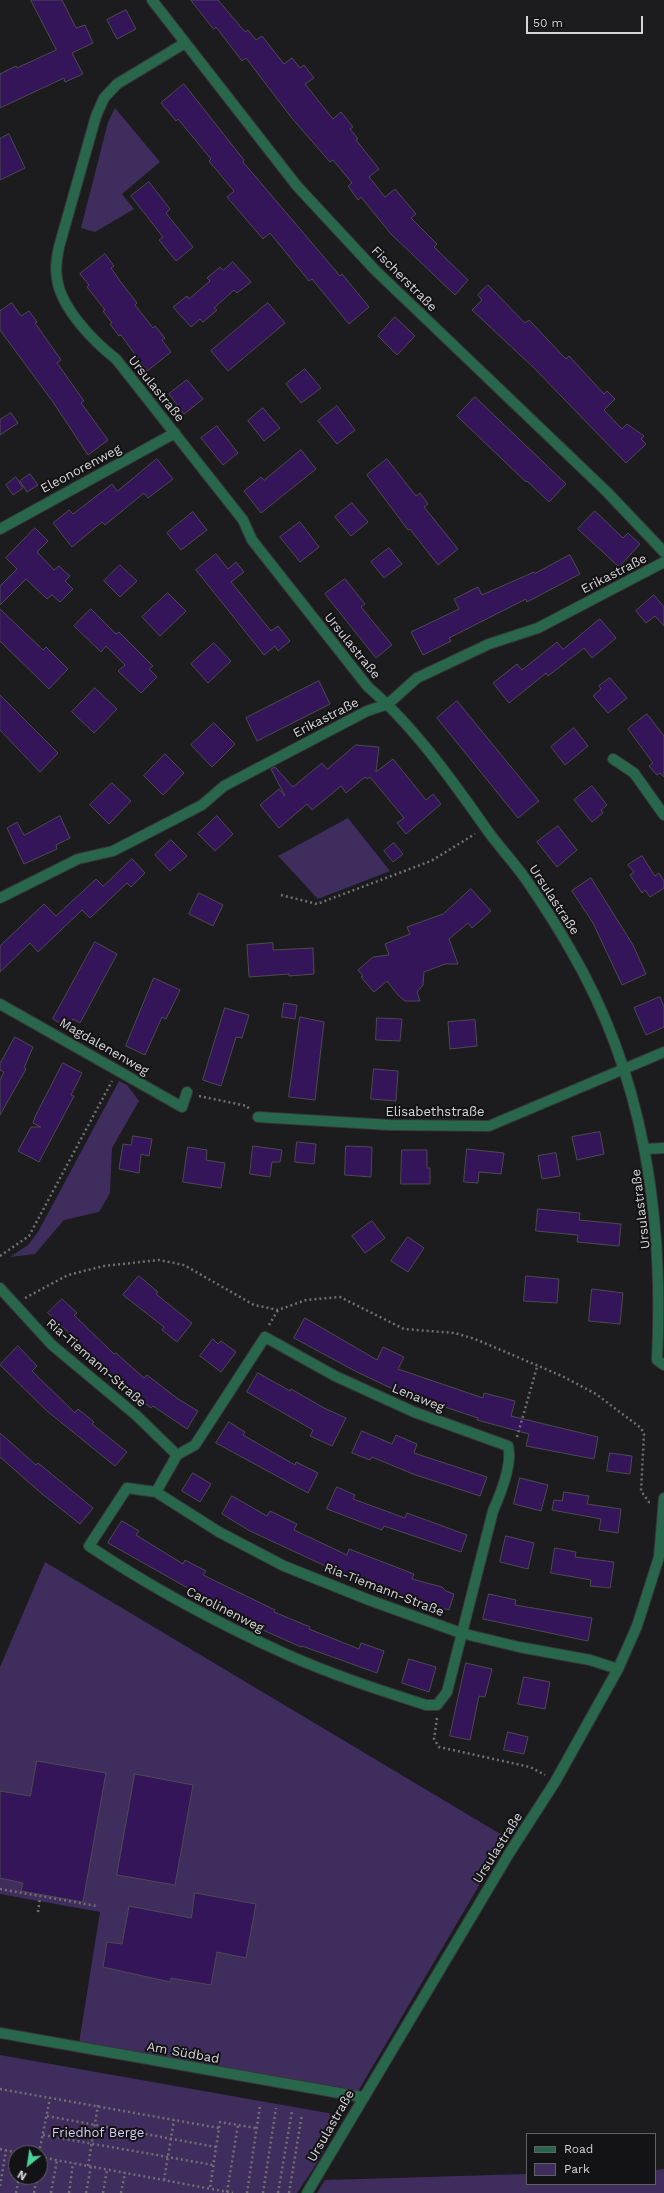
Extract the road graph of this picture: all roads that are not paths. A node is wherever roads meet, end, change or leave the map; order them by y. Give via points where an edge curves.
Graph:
1 (152, 0) edge
2 (186, 43) junction
3 (175, 434) junction
4 (0, 529) edge
5 (664, 552) edge
6 (664, 562) edge
7 (388, 704) junction
8 (614, 759) dead end
9 (664, 815) edge
10 (0, 898) edge
11 (0, 1004) edge
12 (664, 1052) edge
13 (626, 1068) junction
14 (187, 1092) road end
15 (258, 1118) road end
16 (664, 1148) edge
17 (646, 1150) junction
18 (0, 1288) edge
19 (662, 1307) edge
20 (664, 1365) edge
21 (177, 1454) junction
22 (156, 1492) junction
23 (664, 1501) edge
24 (461, 1633) junction
25 (618, 1669) junction
26 (0, 2033) edge
27 (362, 2098) junction
28 (307, 2193) edge

1 - 2 street, Fischerstraße
2 - 3 street, Ursulastraße via 117,84 104,98 96,116 56,262 60,293 68,307 99,346 116,359
2 - 5 street, Fischerstraße via 297,186 375,270 607,492
3 - 4 street, Eleonorenweg
3 - 7 street, Ursulastraße via 243,520 252,540 368,688
6 - 7 street, Erikastraße via 538,628 489,644 417,678
7 - 10 street, Erikastraße via 367,712 224,786 202,805 113,851 78,859
7 - 13 street, Ursulastraße via 466,798 485,828 526,880 570,949 599,1003
8 - 9 street via 634,773
11 - 14 street, Magdalenenweg via 182,1106
12 - 13 street, Elisabethstraße
13 - 15 street, Elisabethstraße via 489,1126 390,1125
13 - 17 street, Ursulastraße
16 - 17 street
17 - 19 street, Ursulastraße via 658,1246
18 - 21 street, Ria-Tiemann-Straße via 52,1345 137,1416
19 - 20 street, Ursulastraße via 658,1360
21 - 22 street
21 - 24 street, Lenaweg via 195,1445 265,1337 336,1376 400,1405 508,1446 510,1454 499,1498 493,1511
22 - 24 street, Ria-Tiemann-Straße via 219,1532 284,1566
22 - 24 street, Carolinenweg via 127,1488 88,1546 200,1613 289,1655 359,1683 426,1705 437,1705 447,1692
23 - 25 street, Ursulastraße via 659,1557 635,1632
24 - 25 street, Ria-Tiemann-Straße via 590,1660
25 - 27 street, Ursulastraße via 555,1782
26 - 27 street, Am Südbad
27 - 28 street, Ursulastraße

